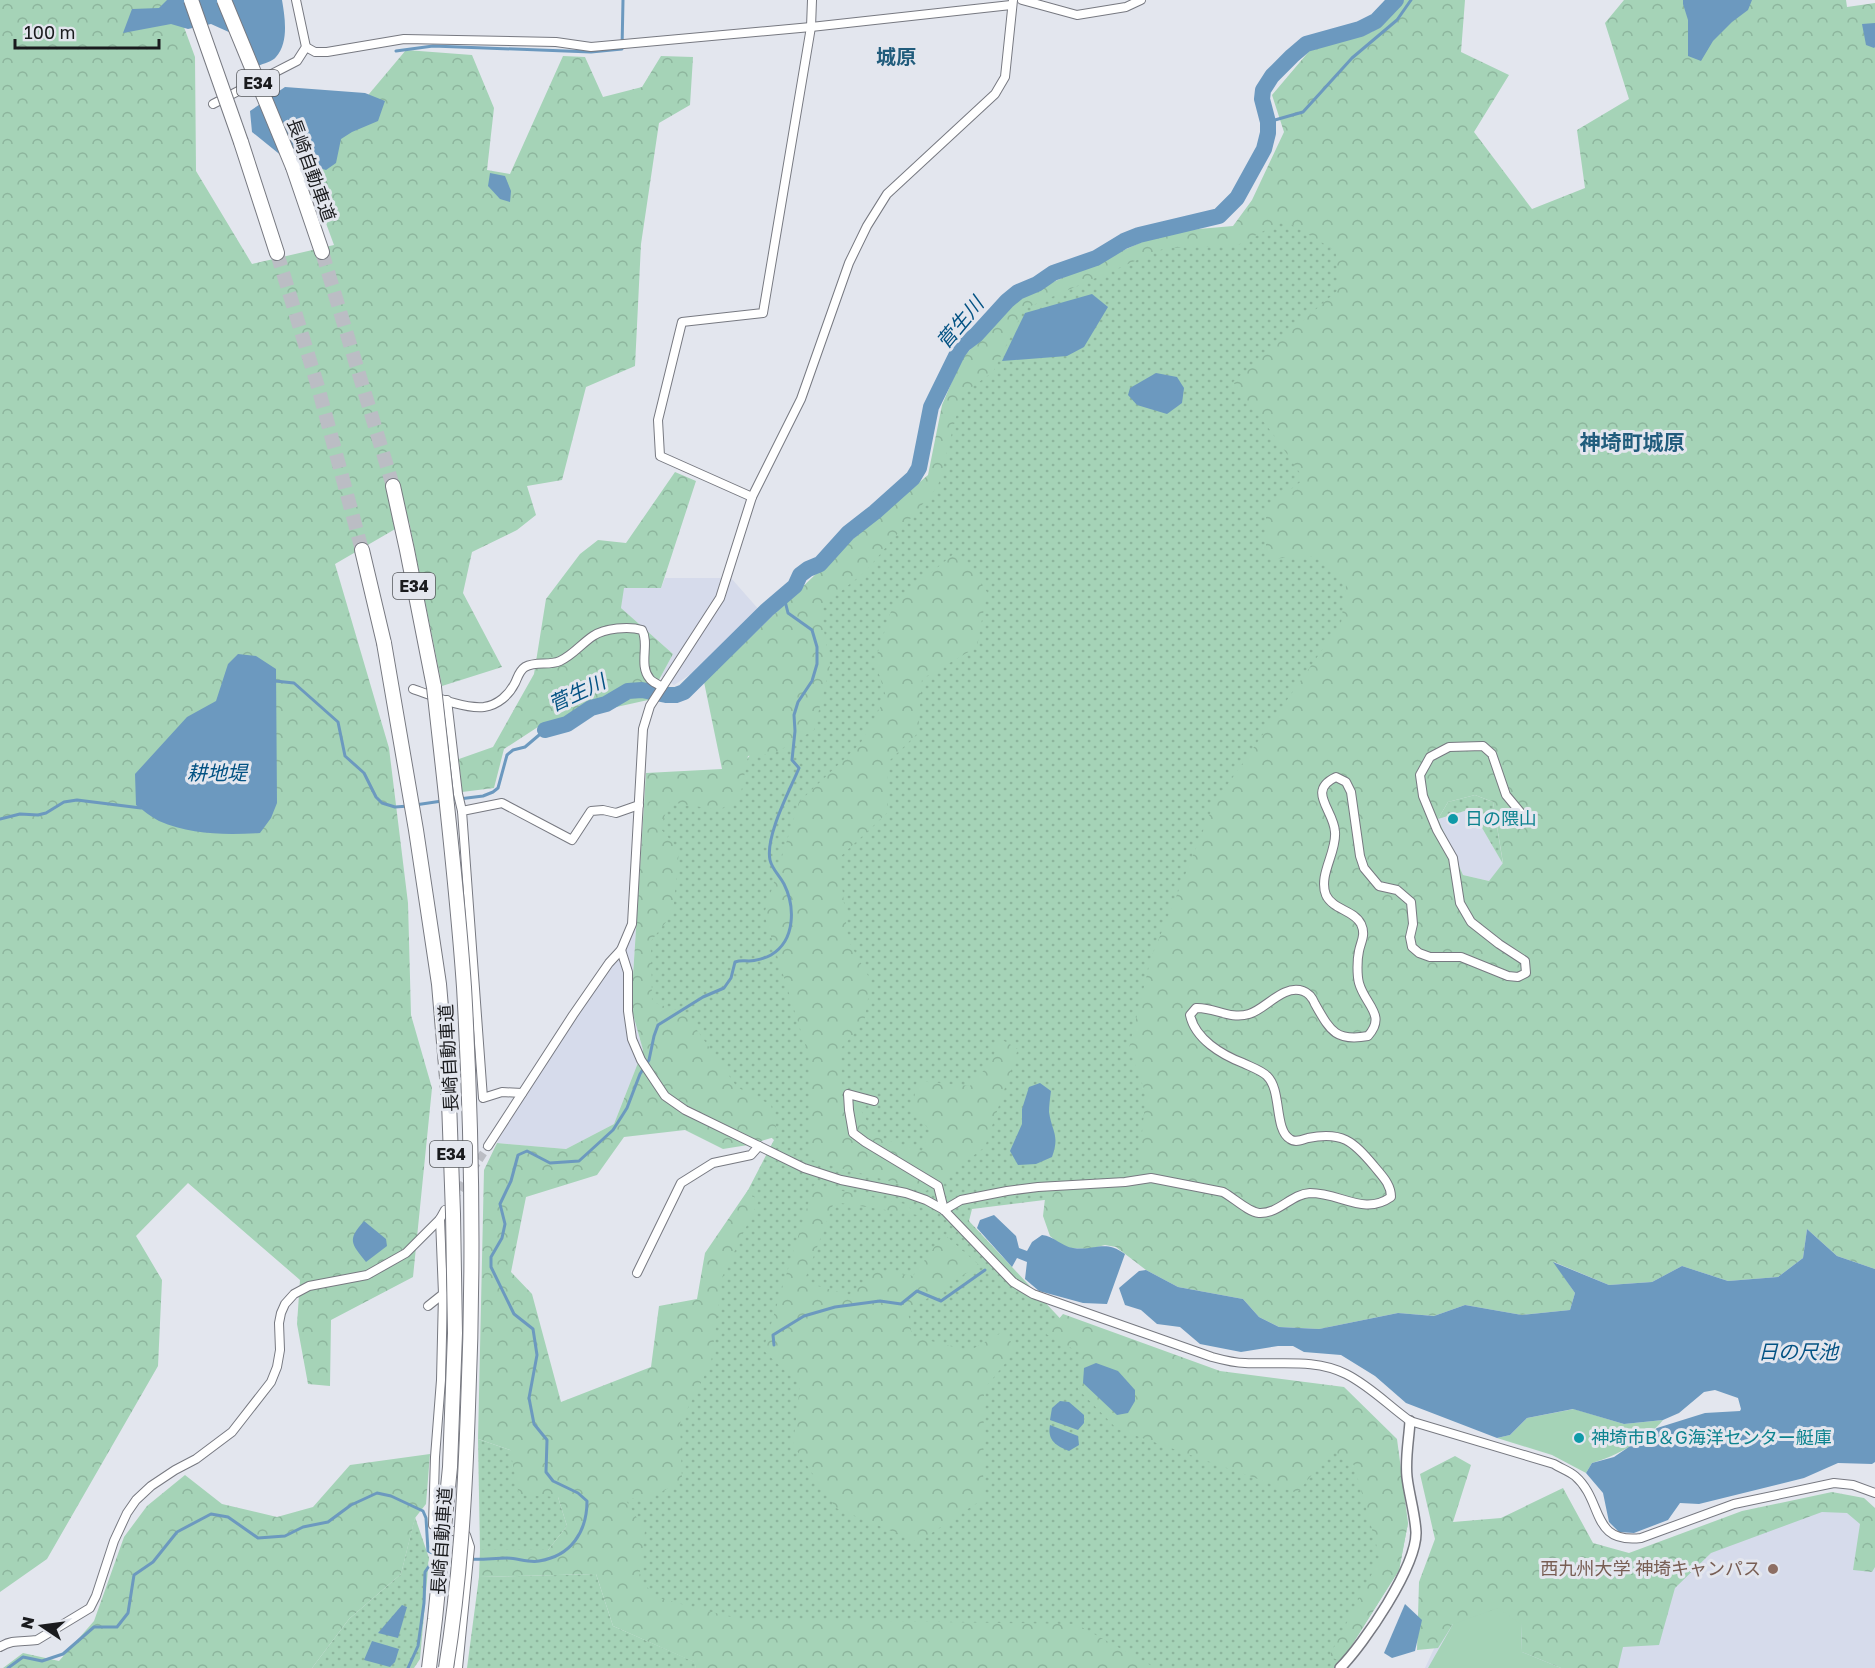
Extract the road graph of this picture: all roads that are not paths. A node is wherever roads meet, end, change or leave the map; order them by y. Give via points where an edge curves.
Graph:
1 (191, 0) edge
2 (224, 0) edge
3 (296, 0) edge
4 (812, 0) edge
5 (1022, 0) edge
6 (1141, 0) edge
7 (1012, 2) edge
8 (811, 27) junction
9 (306, 47) junction
10 (213, 104) dead end
11 (322, 252) tunnel mouth
12 (277, 253) tunnel mouth
13 (393, 486) tunnel mouth
14 (752, 497) junction
15 (362, 550) tunnel mouth
16 (662, 687) junction
17 (412, 689) dead end
18 (447, 700) junction
19 (639, 805) junction
20 (462, 811) junction
21 (1521, 813) dead end
22 (621, 950) junction
23 (522, 1093) junction
24 (874, 1101) dead end
25 (488, 1146) tunnel mouth
26 (759, 1146) junction
27 (446, 1210) dead end
28 (944, 1210) junction
29 (440, 1219) junction
30 (637, 1273) dead end
31 (443, 1294) junction
32 (428, 1306) dead end
33 (1410, 1421) junction
34 (1875, 1492) edge
35 (0, 1647) edge
36 (429, 1668) edge
37 (446, 1668) edge
38 (458, 1668) edge
39 (1340, 1668) edge

1 - 12 highway, E34, bridge
2 - 11 highway, 長崎自動車道 / E34, bridge via 293,167
3 - 9 street
4 - 8 street
5 - 6 street via 1077,15 1126,7
7 - 8 street
7 - 14 street via 1005,77 995,94 887,195 867,226 849,263 801,399
8 - 9 street via 591,47 556,42 404,39 327,52
8 - 14 street via 763,313 682,322 658,420 660,456
9 - 10 street via 297,61
13 - 37 highway, 長崎自動車道 / E34, bridge via 434,687 453,853 469,1090 471,1333 466,1466 454,1620
14 - 16 street via 720,598
15 - 36 highway, 長崎自動車道 / E34, bridge via 384,643 416,830 439,984 449,1101 455,1333 450,1467
16 - 18 street via 645,671 645,635 634,627 594,635 571,655 550,665 525,667 497,703 469,707
16 - 19 street via 650,706 643,729
17 - 18 street
18 - 20 street
19 - 20 street via 616,813 591,811 572,840 502,803
19 - 22 street via 632,924
20 - 23 street via 483,1098 502,1092
21 - 28 street via 1506,795 1492,754 1483,746 1449,747 1430,757 1420,775 1423,796 1453,858 1460,903 1471,922 1525,961 1526,973 1508,976 1461,957 1430,957 1412,947 1411,902 1397,890 1378,886 1364,868 1352,792 1346,782 1336,777 1322,790 1336,834 1324,883 1333,904 1360,923 1364,936 1358,981 1376,1017 1375,1028 1361,1038 1336,1034 1312,997 1291,990 1239,1017 1204,1008 1196,1008 1190,1015 1192,1024 1214,1048 1267,1076 1274,1086 1283,1132 1289,1139 1336,1136 1350,1140 1362,1151 1388,1183 1391,1197 1383,1203 1373,1206 1326,1193 1306,1193 1271,1212 1260,1213 1252,1212 1223,1192 1150,1178 1007,1191 962,1200
22 - 23 street
22 - 26 street via 628,972 632,1039 649,1074 665,1096 685,1110
23 - 25 street
24 - 28 street via 848,1094 854,1133 938,1186
26 - 28 street via 822,1175 906,1193
26 - 30 street via 751,1155 713,1163 681,1183
27 - 29 street
28 - 33 street via 1013,1282 1033,1294 1212,1358 1242,1363 1296,1363 1345,1373
29 - 31 street
29 - 35 street via 406,1253 367,1275 309,1286 294,1294 281,1313 280,1350 271,1382 232,1432 136,1500 114,1541 90,1608 37,1640 16,1640
31 - 32 street
31 - 38 street via 434,1525 466,1535 470,1547
33 - 34 street via 1554,1464 1575,1476 1594,1501 1603,1527 1628,1540 1734,1504 1834,1483
33 - 39 street via 1407,1466 1416,1533 1412,1555 1392,1596

